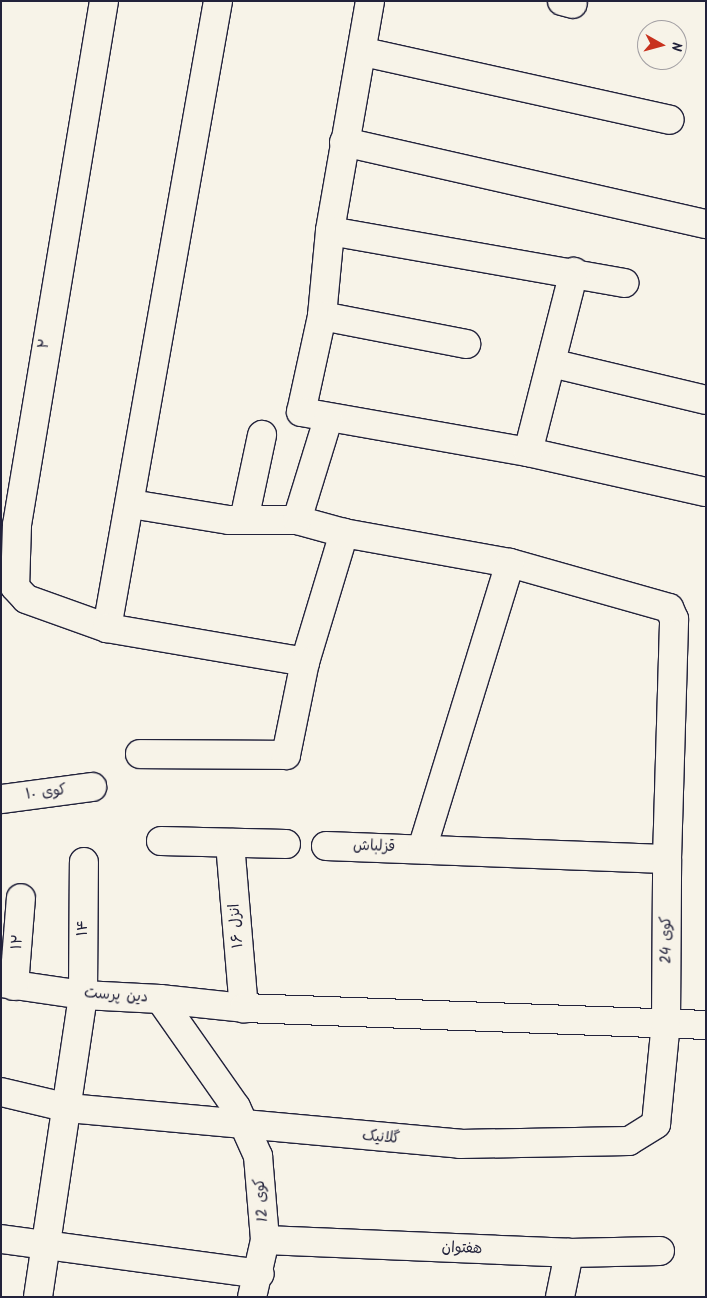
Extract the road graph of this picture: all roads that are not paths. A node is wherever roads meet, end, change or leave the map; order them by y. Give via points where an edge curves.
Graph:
1 (104, 1) edge
2 (218, 1) edge
3 (370, 1) edge
4 (364, 52) junction
5 (670, 120) dead end
6 (344, 142) junction
7 (706, 224) edge
8 (330, 231) junction
9 (574, 272) junction
10 (624, 283) dead end
11 (322, 316) junction
12 (466, 344) dead end
13 (551, 363) junction
14 (706, 400) edge
15 (328, 419) junction
16 (262, 435) dead end
17 (528, 452) junction
18 (706, 492) edge
19 (130, 504) junction
20 (244, 520) junction
21 (297, 520) junction
22 (344, 533) junction
23 (510, 563) junction
24 (106, 628) junction
25 (305, 662) junction
26 (140, 754) dead end
27 (92, 787) dead end
28 (1, 799) edge
29 (161, 841) dead end
30 (230, 844) junction
31 (286, 844) dead end
32 (326, 846) dead end
33 (422, 849) junction
34 (667, 859) junction
35 (84, 862) dead end
36 (21, 898) dead end
37 (8, 984) edge
38 (83, 995) junction
39 (160, 999) junction
40 (244, 1008) junction
41 (666, 1022) junction
42 (706, 1025) edge
43 (1, 1092) edge
44 (68, 1108) junction
45 (240, 1117) junction
46 (1, 1239) edge
47 (265, 1240) junction
48 (48, 1247) junction
49 (660, 1250) dead end
50 (569, 1253) junction
51 (256, 1286) edge
52 (38, 1297) edge
53 (560, 1297) edge

1 - 24 street, ۲ via 18,515 15,587 26,599
2 - 19 street
3 - 4 street
4 - 5 street
4 - 6 street
6 - 7 street
6 - 8 street
8 - 9 street
8 - 11 street
9 - 10 street
9 - 13 street
11 - 12 street
11 - 15 street via 301,412
13 - 14 street
13 - 17 street
15 - 17 street
15 - 21 street
16 - 20 street
17 - 18 street
19 - 20 street, کوی 24
19 - 24 street
20 - 21 street, کوی 24
21 - 22 street, کوی 24
22 - 23 street, کوی 24
22 - 25 street
23 - 33 street
23 - 34 street, کوی 24 via 669,608 674,619
24 - 25 street, ۲
25 - 26 street via 286,755
27 - 28 street, کوی ۱۰
29 - 30 street
30 - 31 street
30 - 40 street, ۱۶ انزل
32 - 33 street, قزلباش
33 - 34 street, قزلباش
34 - 41 street, کوی 24
35 - 38 street, ۱۴
36 - 37 street, ۱۲
37 - 38 street, دین پرست
38 - 39 street, دین پرست
38 - 44 street, ۱۴
39 - 40 street
39 - 45 street, دین پرست
40 - 41 street
41 - 42 street
41 - 45 street, گلانیک via 656,1124 629,1141 460,1144
43 - 44 street, گلانیک
44 - 45 street, گلانیک
44 - 48 street, ۱۴
45 - 47 street, کوی 12 via 258,1156
46 - 48 street
47 - 50 street, هفتوان
47 - 51 street, کوی 12
48 - 51 street
48 - 52 street
49 - 50 street, هفتوان
50 - 53 street

